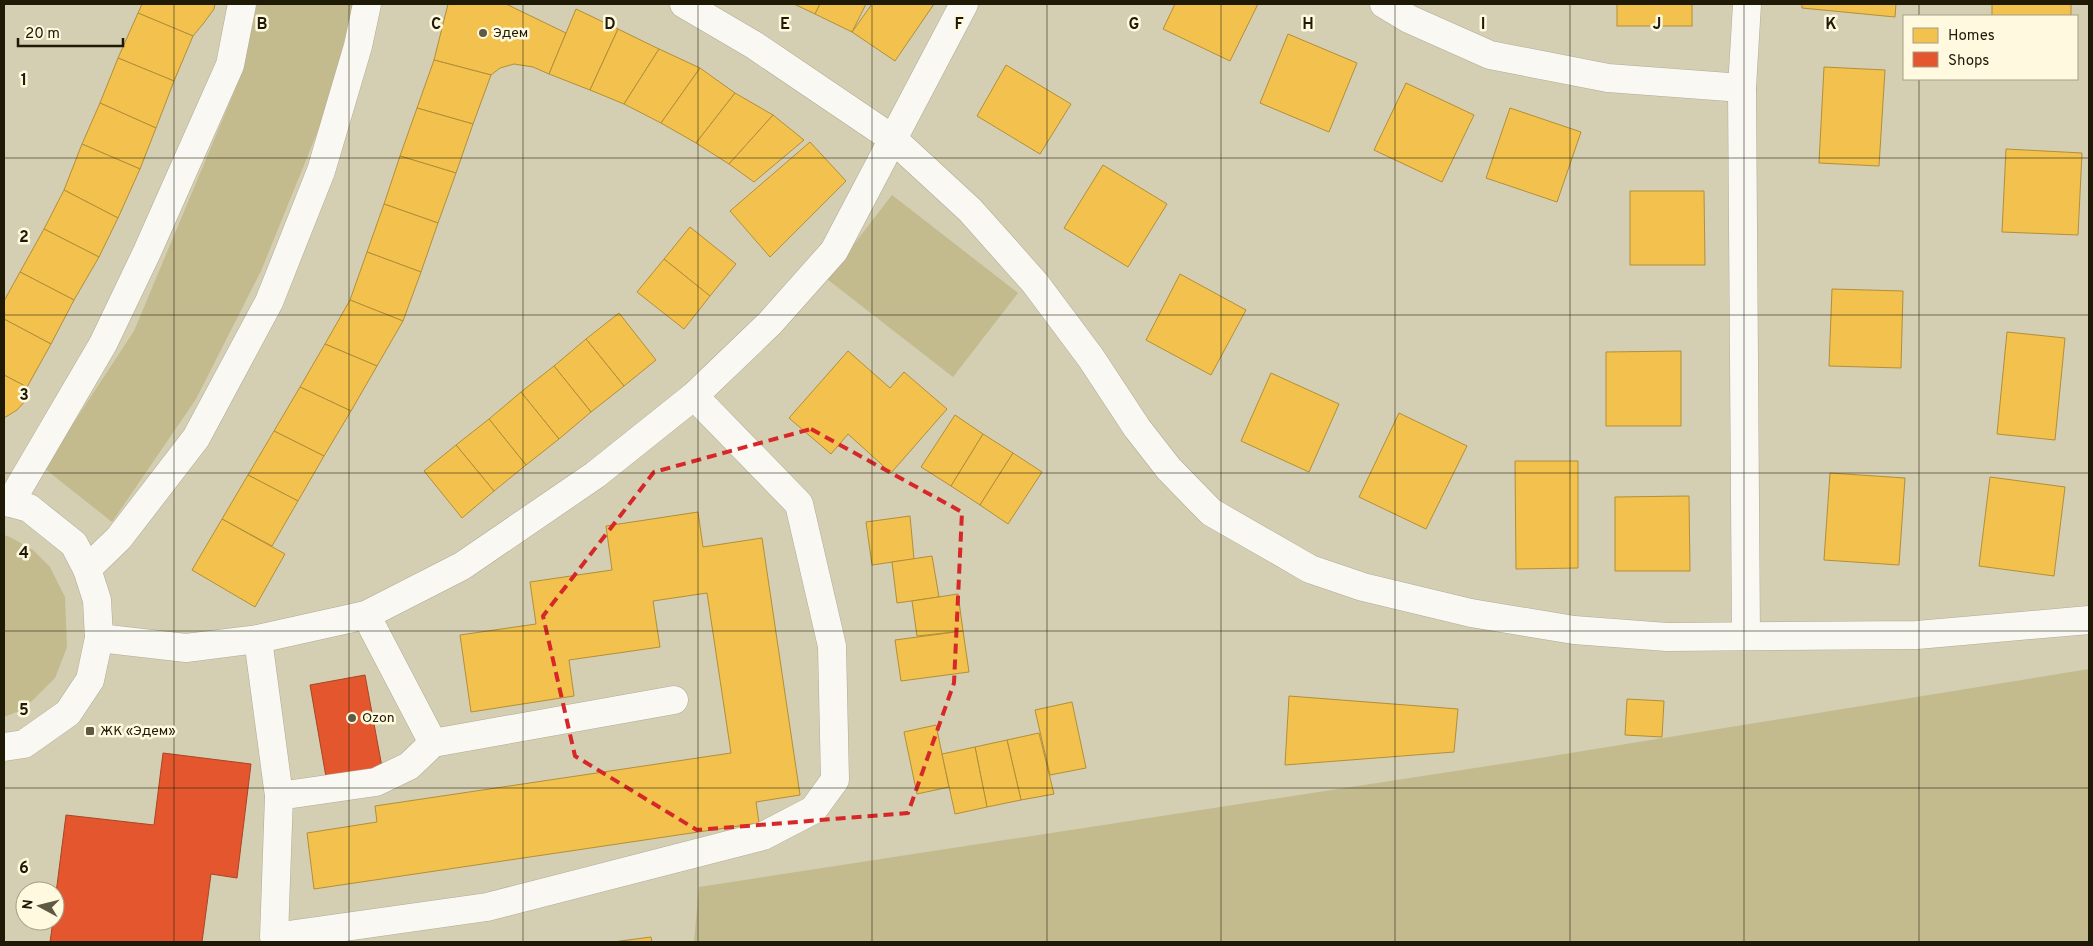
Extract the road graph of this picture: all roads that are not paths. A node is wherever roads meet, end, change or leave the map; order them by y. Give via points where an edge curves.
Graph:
1 (242, 4) edge
2 (367, 4) edge
3 (684, 4) edge
4 (964, 4) edge
5 (1384, 4) edge
6 (1747, 4) edge
7 (1742, 88) junction
8 (894, 138) junction
9 (694, 396) junction
10 (7, 502) edge
11 (87, 569) junction
12 (366, 614) junction
13 (2089, 620) edge
14 (1746, 636) junction
15 (99, 638) junction
16 (258, 639) junction
17 (674, 700) dead end
18 (433, 743) junction
19 (4, 748) edge
20 (279, 796) junction
21 (272, 940) edge

1 - 10 street via 230,65 147,252 103,344
2 - 11 street via 321,171 269,302 196,438 119,538
3 - 8 street
4 - 8 street
5 - 7 street via 1409,19 1490,54 1608,78
6 - 7 street
7 - 14 street
8 - 9 street via 834,251 770,323
8 - 14 street via 970,210 1035,283 1091,358 1137,428 1169,469 1211,512 1310,568 1362,587 1471,612 1593,631 1667,637
9 - 12 street via 595,475 462,566
9 - 21 street via 799,504 832,646 835,780 813,810 763,836 487,907
10 - 11 street via 29,508 74,544
11 - 15 street via 97,600
12 - 16 street
12 - 18 street
13 - 14 street via 1917,635
15 - 16 street via 186,648
15 - 19 street via 90,680 68,713 24,744
16 - 20 street
17 - 18 street
18 - 20 street via 409,766 376,782
20 - 21 street

